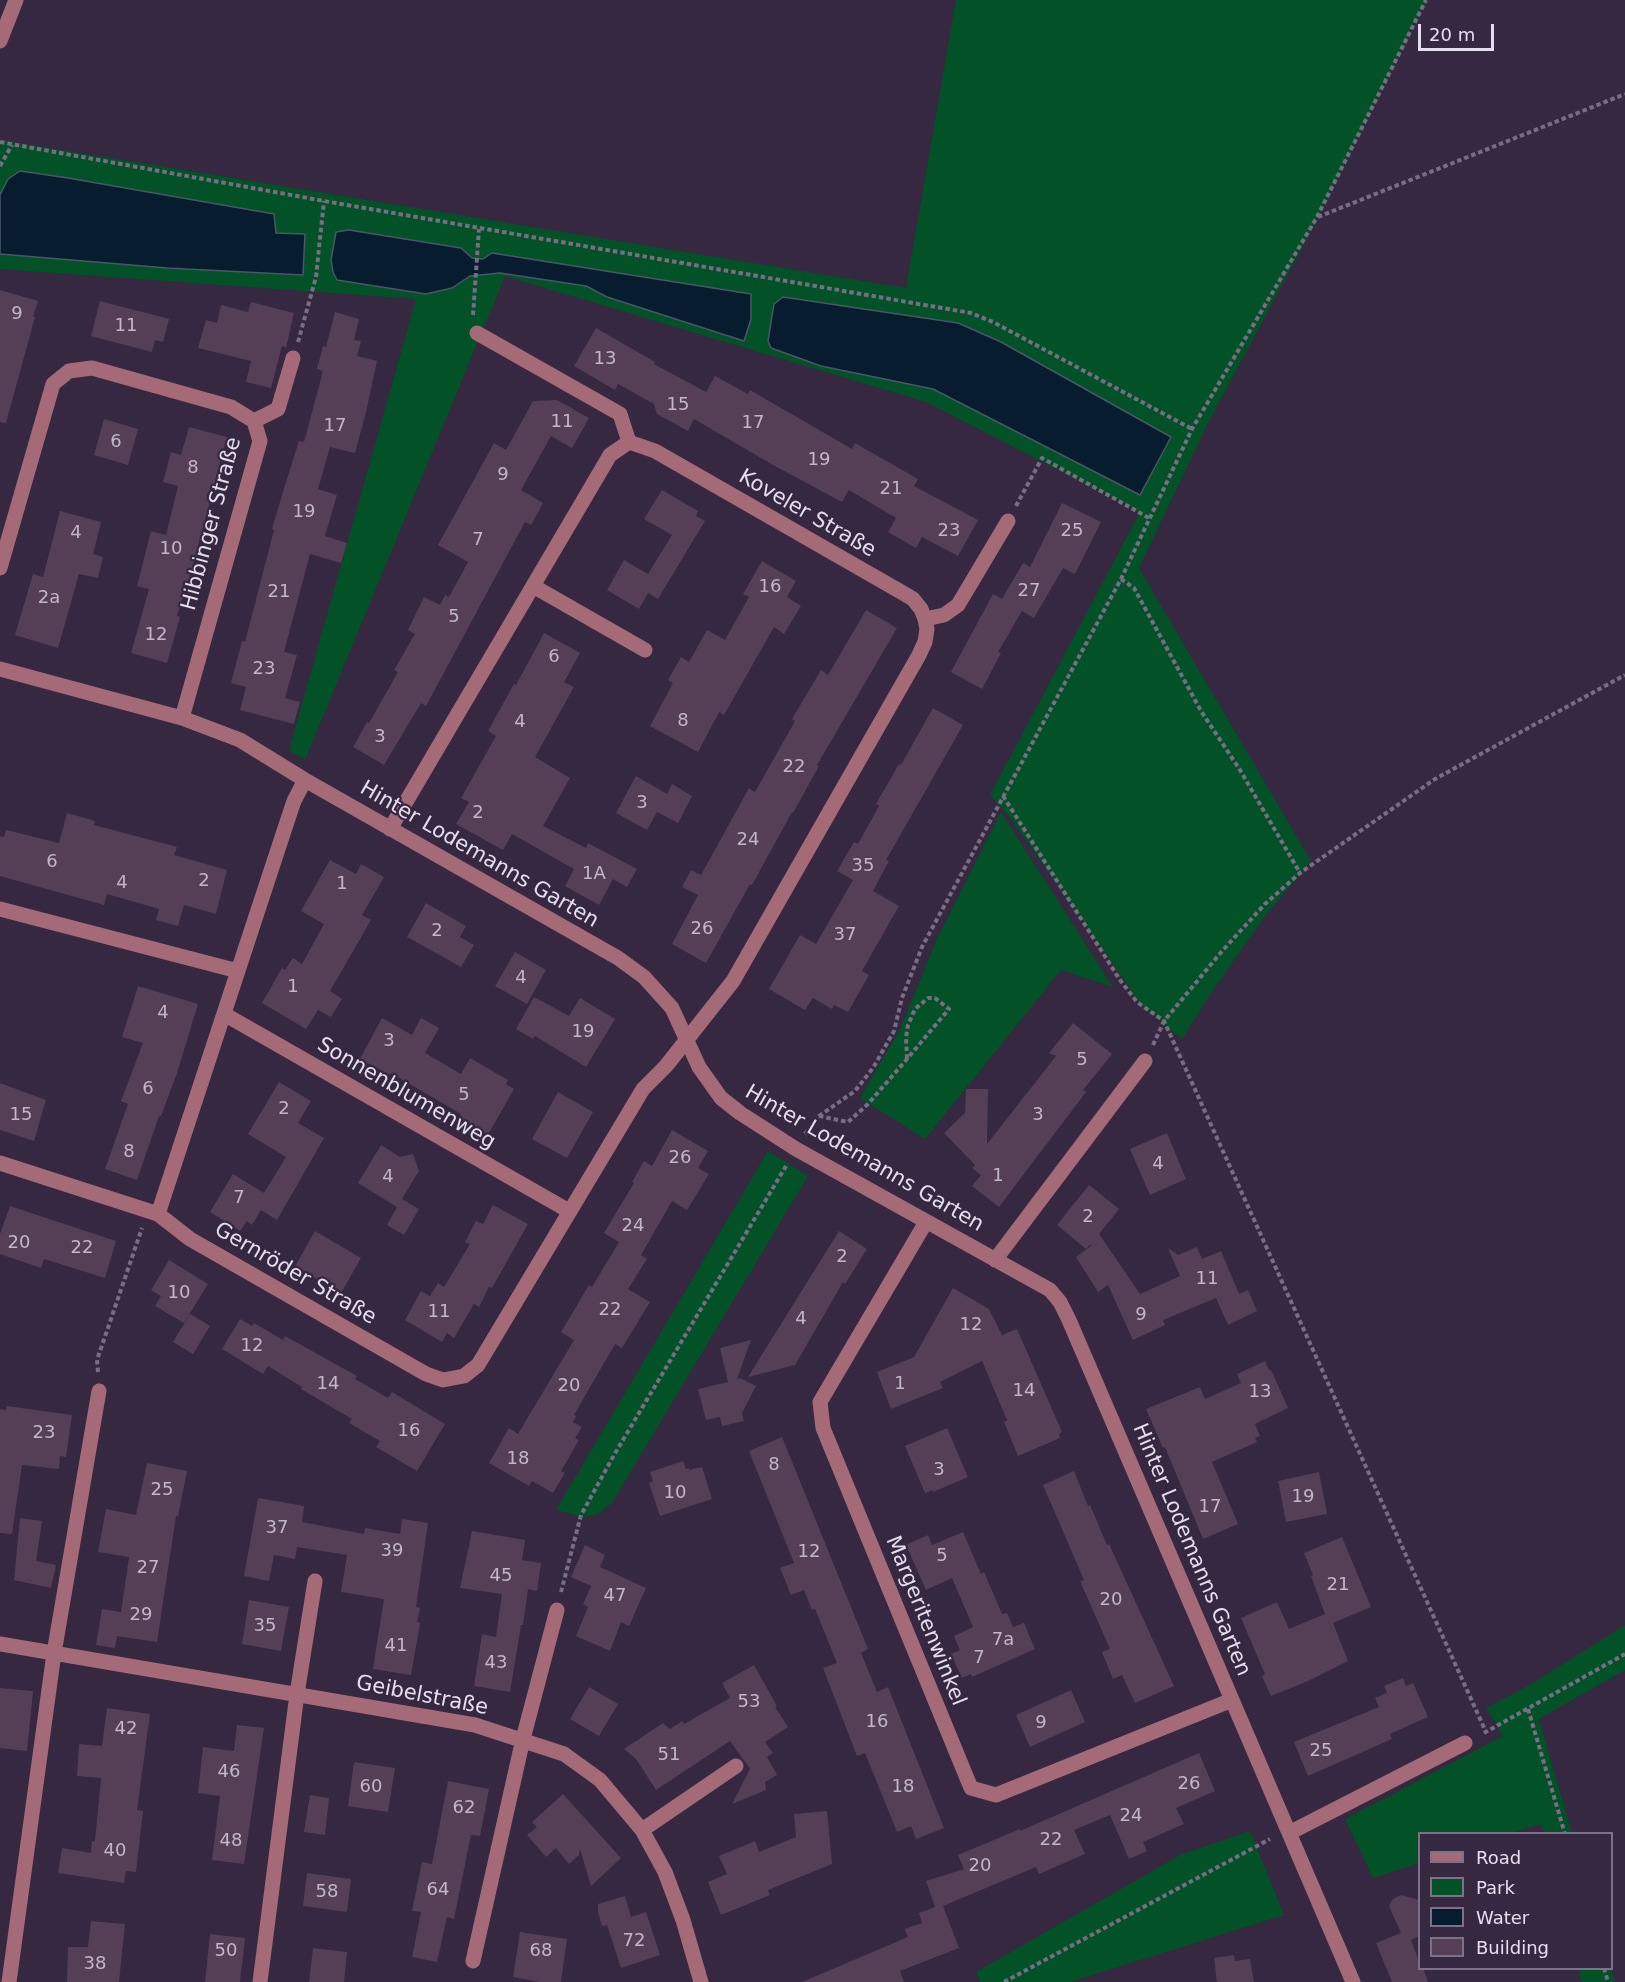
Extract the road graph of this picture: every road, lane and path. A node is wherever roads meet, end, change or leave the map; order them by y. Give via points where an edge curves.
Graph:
1 (16, 0) edge
2 (1426, 0) edge
3 (0, 42) edge
4 (1625, 94) edge
5 (0, 142) edge
6 (12, 145) junction
7 (0, 166) edge
8 (324, 201) junction
9 (1317, 217) junction
10 (479, 229) junction
11 (477, 333) joint
12 (293, 358) joint
13 (255, 421) junction
14 (1192, 429) junction
15 (629, 442) junction
16 (1149, 518) junction
17 (1008, 521) joint
18 (0, 568) edge
19 (1120, 579) junction
20 (533, 586) junction
21 (925, 619) junction
22 (645, 650) dead end
23 (0, 669) edge
24 (1625, 675) edge
25 (182, 718) junction
26 (304, 780) junction
27 (1003, 796) junction
28 (390, 828) junction
29 (1300, 873) junction
30 (0, 909) edge
31 (238, 971) junction
32 (224, 1014) junction
33 (1164, 1021) junction
34 (686, 1040) junction
35 (907, 1059) junction
36 (1145, 1061) dead end
37 (819, 1116) junction
38 (801, 1140) dead end
39 (0, 1163) edge
40 (785, 1168) dead end
41 (569, 1211) junction
42 (158, 1214) junction
43 (926, 1222) junction
44 (995, 1260) junction
45 (99, 1391) joint
46 (315, 1581) dead end
47 (557, 1610) joint
48 (0, 1644) edge
49 (54, 1653) junction
50 (1625, 1654) edge
51 (297, 1694) junction
52 (1232, 1700) junction
53 (1528, 1709) junction
54 (1486, 1732) junction
55 (523, 1739) junction
56 (1466, 1743) joint
57 (736, 1766) dead end
58 (642, 1830) junction
59 (1565, 1832) edge
60 (1289, 1833) junction
61 (1265, 1841) dead end
62 (473, 1961) dead end
63 (9, 1982) edge
64 (260, 1982) edge
65 (700, 1982) edge
66 (1004, 1982) edge
67 (1353, 1982) edge

1 - 3 street
2 - 9 path
4 - 9 path
5 - 6 path
6 - 7 path
6 - 8 path
8 - 10 path
8 - 12 path via 316,277
9 - 14 path
10 - 11 path via 472,324
10 - 14 path via 971,313
11 - 15 street via 620,414
12 - 13 street via 278,409
13 - 18 street, Hibbinger Straße via 231,407 92,368 69,371 53,384
13 - 25 street, Hibbinger Straße via 260,441
14 - 16 path
15 - 20 street via 610,455
15 - 21 street, Koveler Straße via 655,451 903,593 913,599
16 - 17 path via 1042,459
16 - 19 path
17 - 21 street via 958,605 944,615
19 - 27 path
19 - 29 path via 1134,588 1201,711
20 - 22 street
20 - 28 street
21 - 34 street via 925,642 907,676 733,981
23 - 25 street, Hinter Lodemanns Garten
24 - 29 path via 1436,779
25 - 26 street, Hinter Lodemanns Garten via 240,740
26 - 28 street, Hinter Lodemanns Garten
26 - 31 street
27 - 33 path via 1120,980 1137,1002
27 - 37 path via 922,947 894,1031 873,1068 855,1091
28 - 34 street, Hinter Lodemanns Garten via 618,958 644,977 672,1008
29 - 33 path via 1264,904
30 - 31 street
31 - 32 street
32 - 41 street, Sonnenblumenweg
32 - 42 street
33 - 54 path
34 - 41 street, Gernröder Straße via 643,1089
34 - 43 street, Hinter Lodemanns Garten via 721,1098 740,1113
35 - 35 path via 908,1024 915,1009 928,998 935,998 949,1009
35 - 37 path via 848,1122
36 - 44 street
37 - 38 path
39 - 42 street
40 - 47 path via 581,1515
41 - 42 street, Gernröder Straße via 478,1365 464,1376 443,1380 426,1374 190,1239
42 - 45 path via 141,1230 97,1360
43 - 44 street, Hinter Lodemanns Garten
43 - 52 street, Margeritenwinkel via 820,1402 823,1428 971,1788 996,1795
44 - 52 street, Hinter Lodemanns Garten via 1050,1290 1060,1302
45 - 49 street
46 - 51 street
47 - 55 street
48 - 49 street, Geibelstraße
49 - 51 street, Geibelstraße
49 - 63 street
50 - 53 path
51 - 55 street, Geibelstraße via 475,1725
51 - 64 street
52 - 60 street, Hinter Lodemanns Garten
53 - 54 path
53 - 59 path
54 - 56 path
55 - 58 street, Geibelstraße via 564,1754 600,1780
55 - 62 street
56 - 60 street
57 - 58 street
58 - 65 street, Geibelstraße via 665,1872
60 - 67 street, Hinter Lodemanns Garten
61 - 66 path

